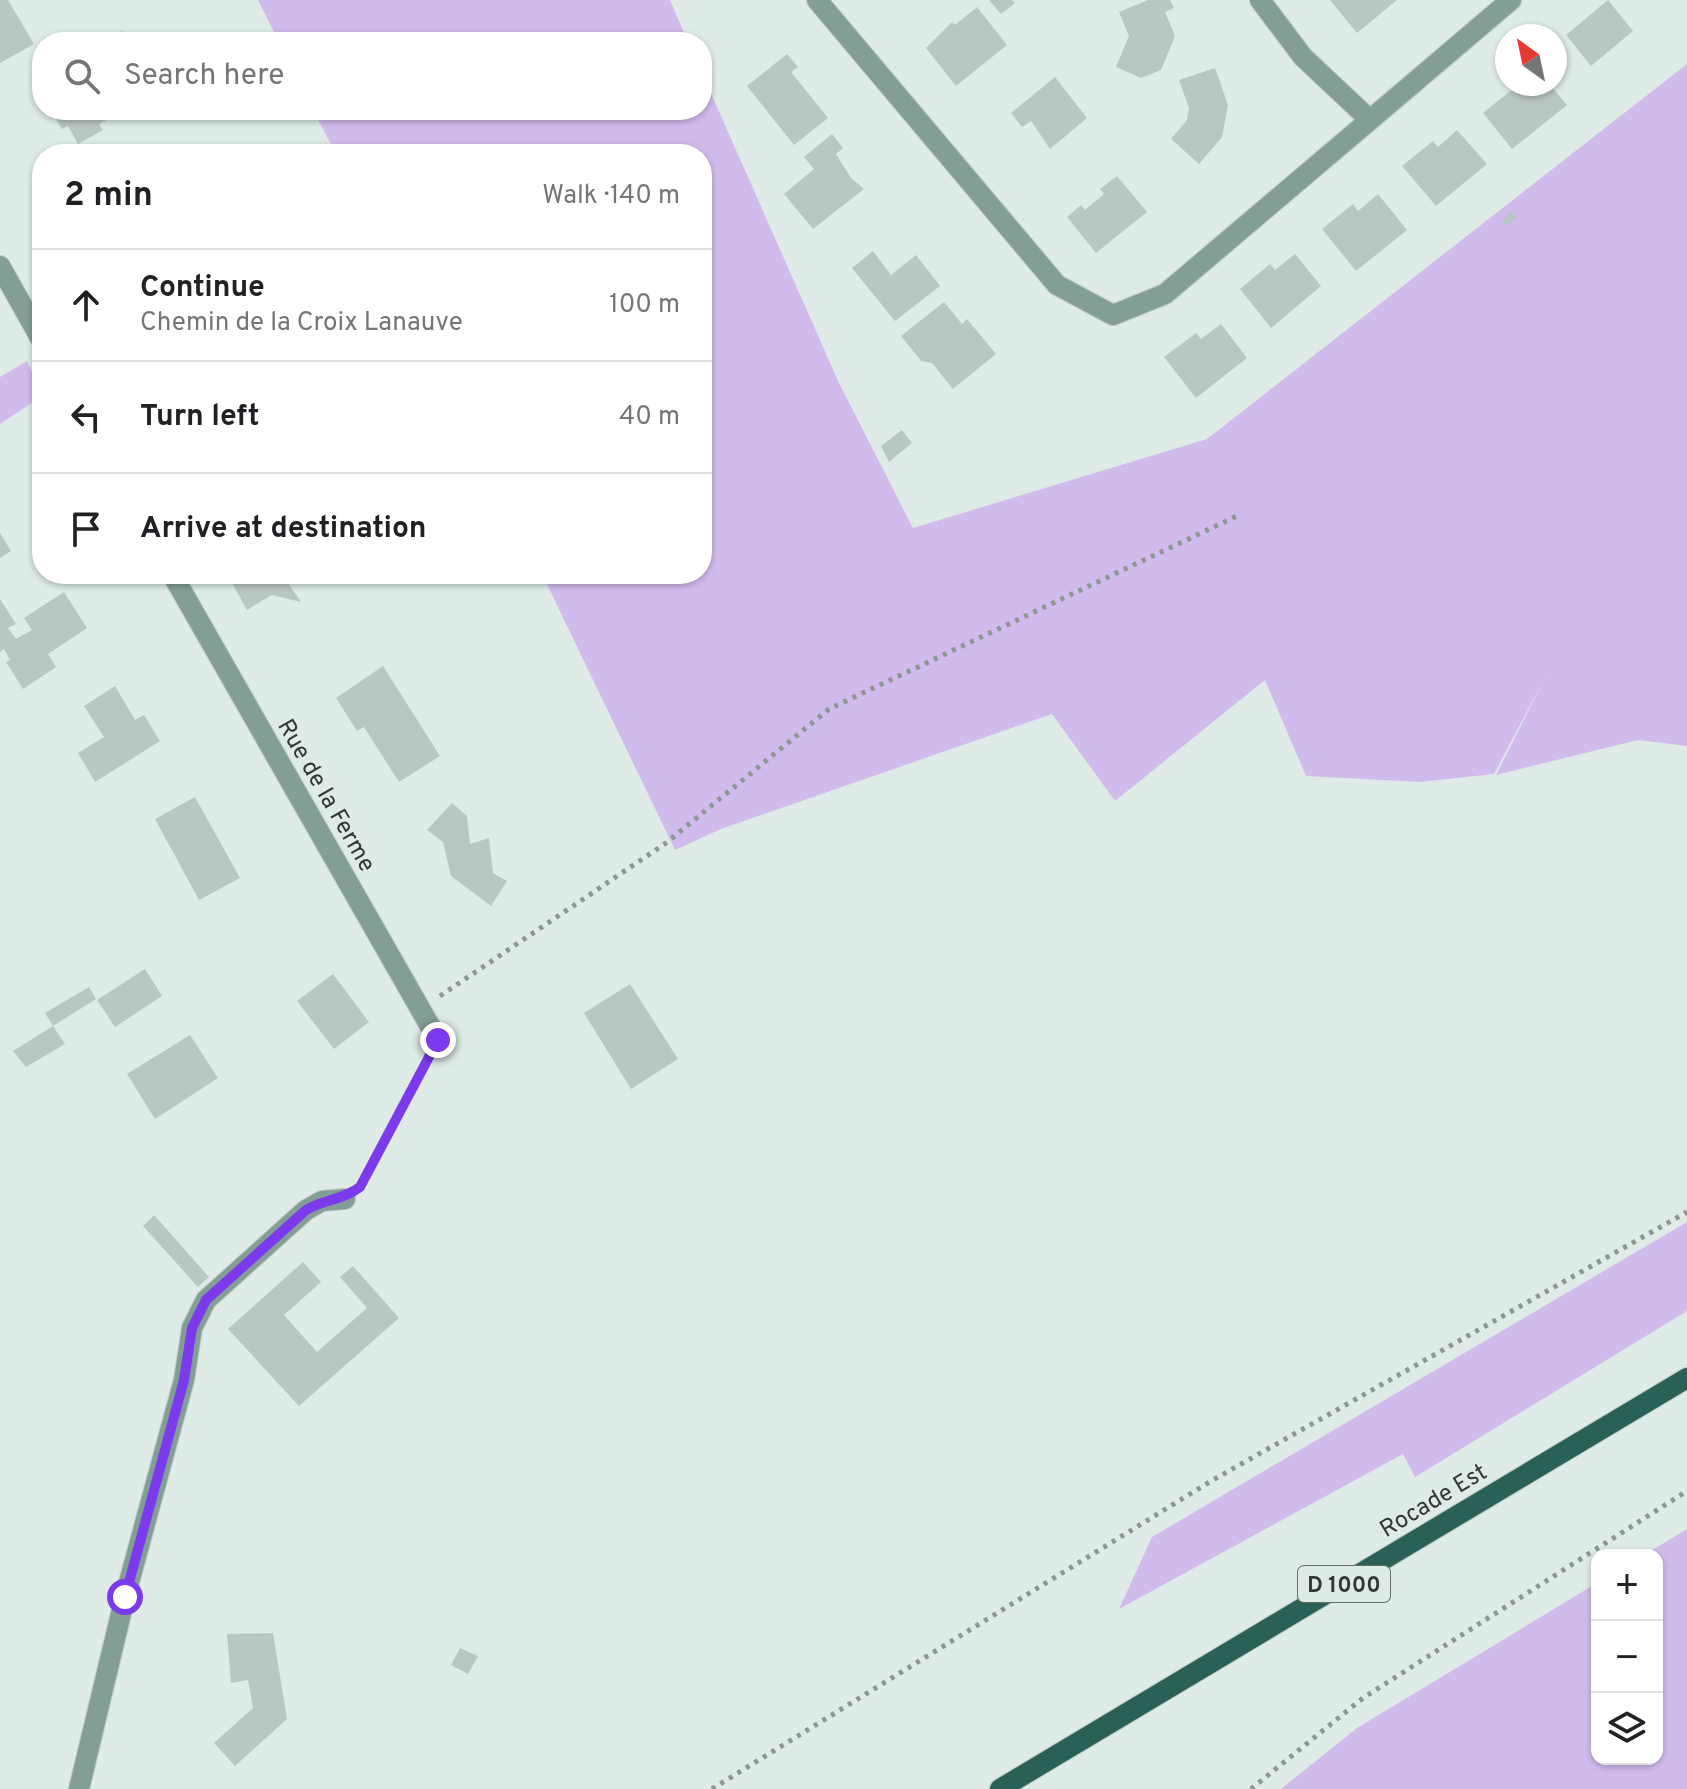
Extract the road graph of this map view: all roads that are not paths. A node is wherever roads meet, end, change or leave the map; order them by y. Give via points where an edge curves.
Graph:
1 (817, 0) edge
2 (1260, 0) edge
3 (1511, 0) edge
4 (1370, 120) junction
5 (0, 266) edge
6 (32, 323) edge
7 (178, 584) edge
8 (438, 1040) road end
9 (345, 1199) road end
10 (1687, 1378) edge
11 (79, 1789) edge
12 (1000, 1789) edge

1 - 4 street via 1057,285 1113,315 1165,294
2 - 4 street via 1303,57
3 - 4 street
5 - 6 street
7 - 8 street, Rue de la Ferme
9 - 11 street via 322,1201 306,1210 206,1300 192,1328 184,1380
10 - 12 main road, Rocade Est / D 1000

